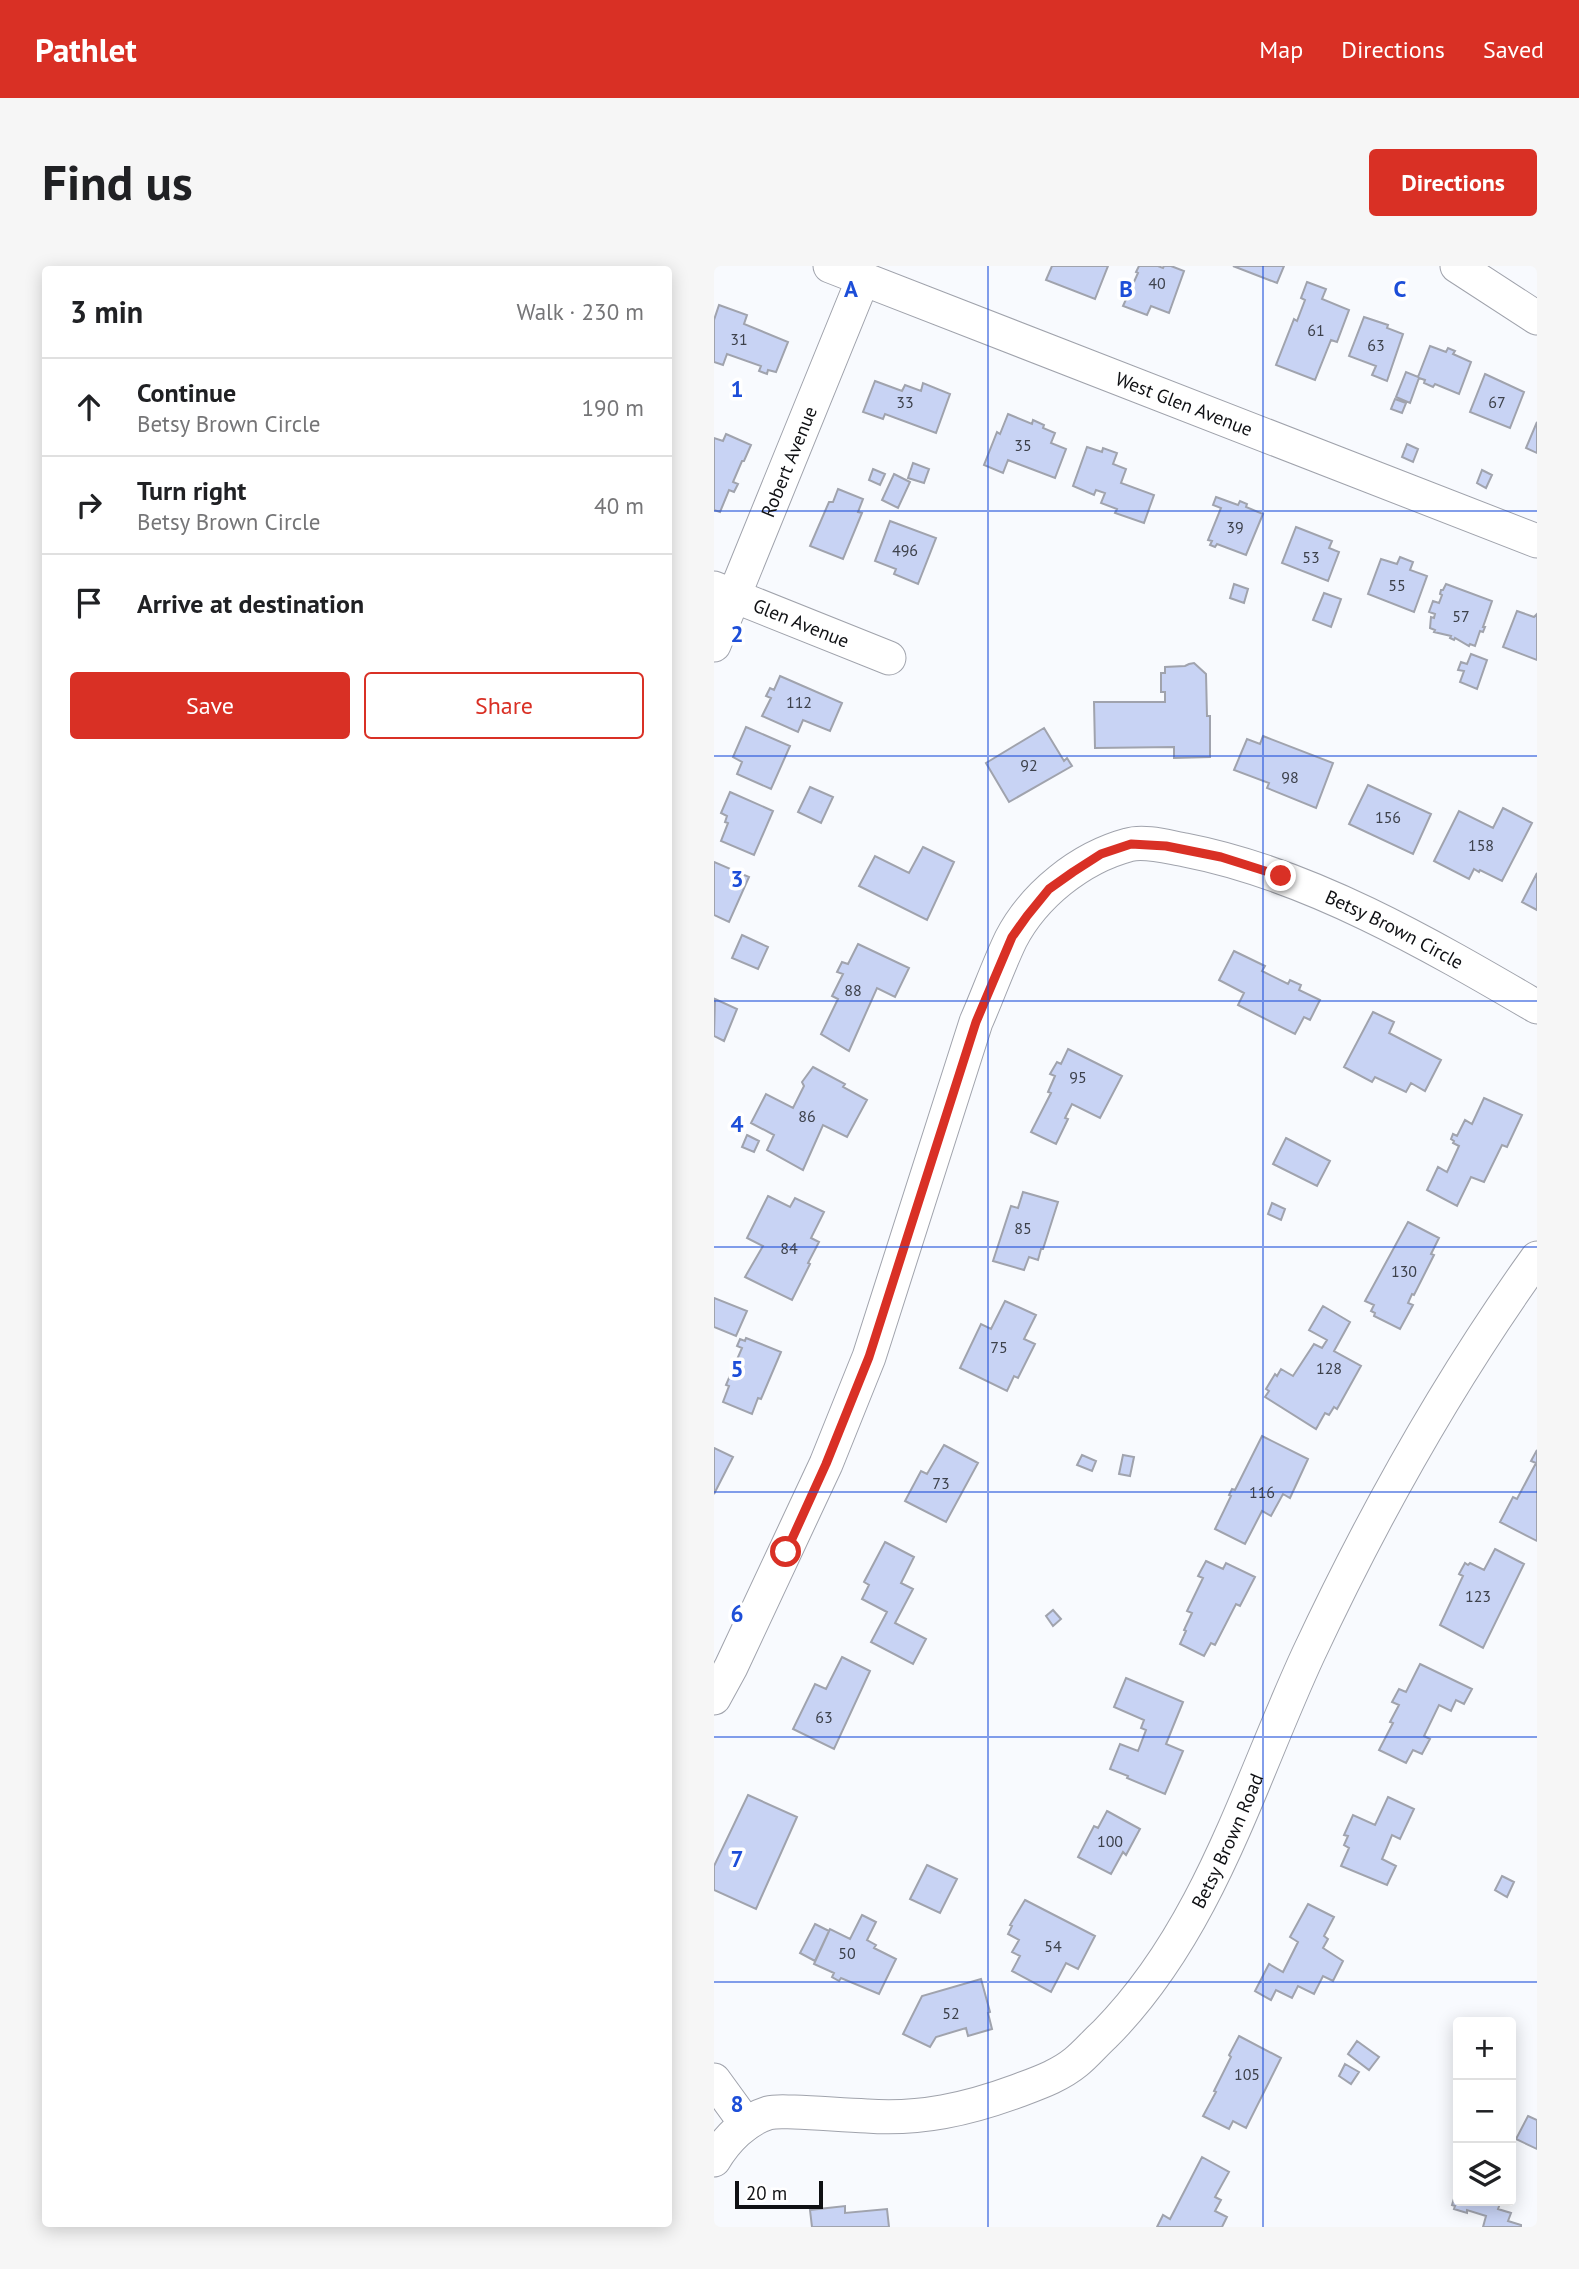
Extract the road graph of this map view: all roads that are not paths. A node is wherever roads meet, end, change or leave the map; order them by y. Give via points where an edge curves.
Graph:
1 (830, 266) edge
2 (1457, 266) edge
3 (863, 279) junction
4 (1537, 318) edge
5 (1537, 541) edge
6 (724, 592) edge
7 (714, 645) edge
8 (889, 658) dead end
9 (1537, 1007) edge
10 (1537, 1258) edge
11 (714, 1698) edge
12 (714, 2080) edge
13 (746, 2124) junction
14 (714, 2160) edge

1 - 3 street, West Glen Avenue
2 - 4 street
3 - 5 street, West Glen Avenue
3 - 6 street, Robert Avenue
6 - 7 street, Robert Avenue
6 - 8 street, Glen Avenue
9 - 11 street, Betsy Brown Circle via 1370,916 1281,876 1221,857 1131,844 1101,854 1049,889 1012,937 976,1022 869,1357 820,1477
10 - 13 street, Betsy Brown Road via 1463,1365 1367,1535 1201,1899 1168,1956 1129,2008 1076,2062 1048,2079 986,2102 902,2118 769,2112
12 - 13 street
13 - 14 street, Betsy Brown Road via 723,2144

